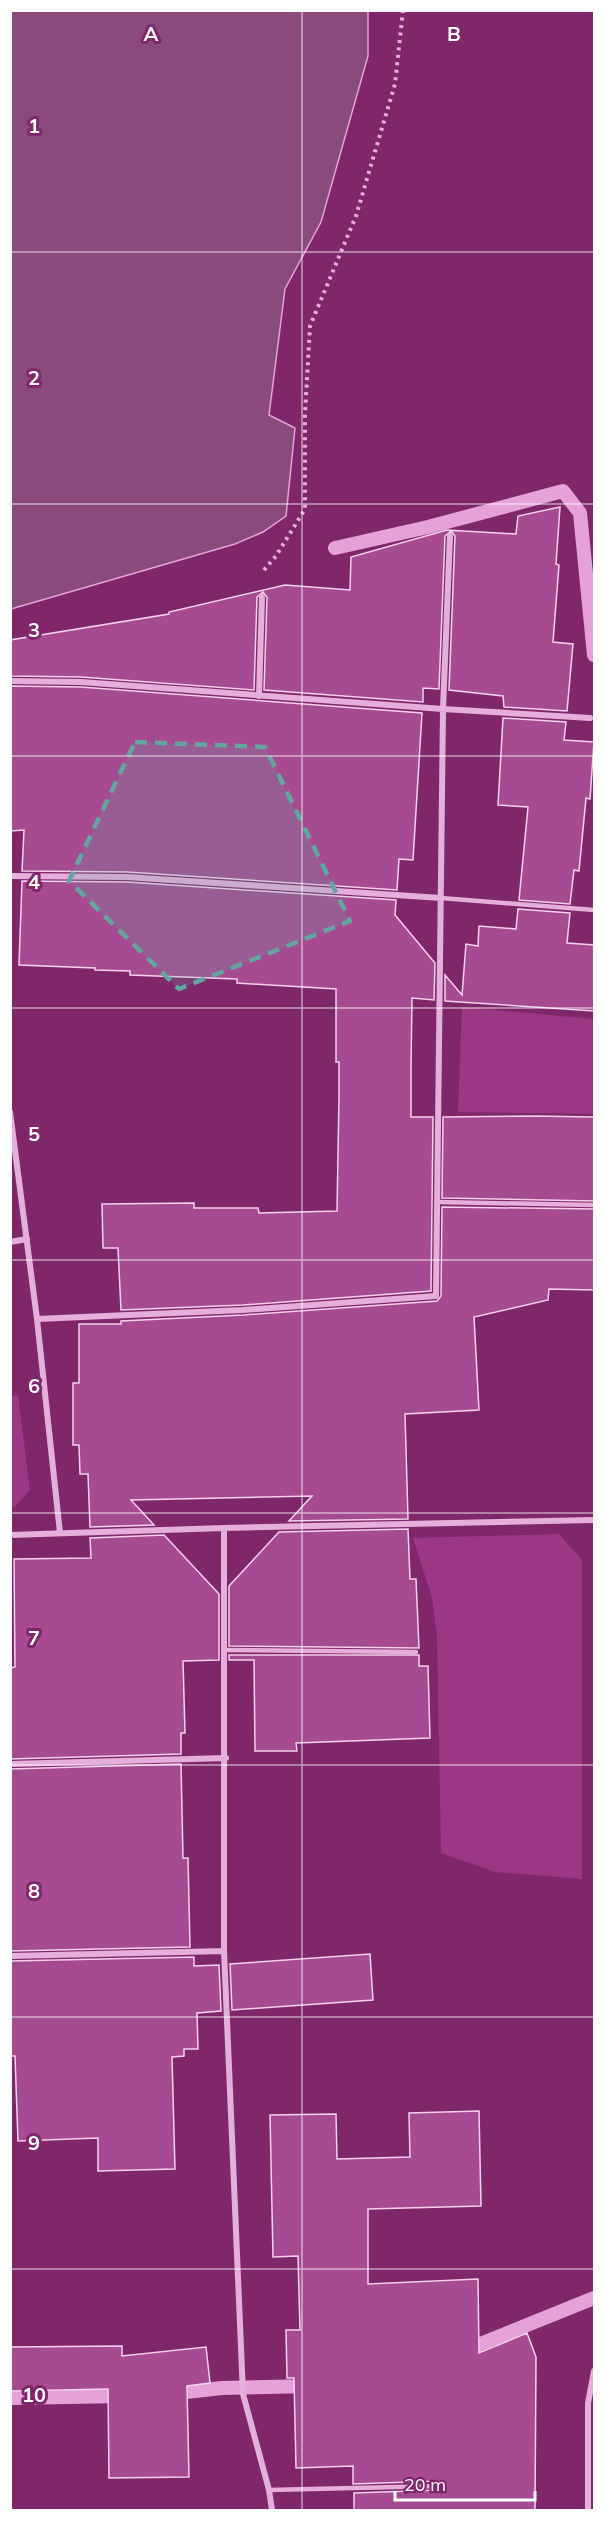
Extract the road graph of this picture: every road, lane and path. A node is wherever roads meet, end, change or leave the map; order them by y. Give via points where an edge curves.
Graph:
1 (403, 10) edge
2 (450, 536) dead end
3 (262, 597) joint
4 (10, 681) edge
5 (259, 696) junction
6 (443, 709) junction
7 (590, 718) dead end
8 (10, 876) edge
9 (441, 898) junction
10 (594, 910) edge
11 (10, 1112) edge
12 (438, 1202) junction
13 (594, 1205) edge
14 (27, 1239) junction
15 (10, 1242) edge
16 (37, 1318) junction
17 (594, 1520) edge
18 (224, 1528) junction
19 (60, 1533) junction
20 (10, 1535) edge
21 (226, 1650) junction
22 (416, 1652) dead end
23 (226, 1758) junction
24 (10, 1764) edge
25 (224, 1951) junction
26 (10, 1956) edge
27 (594, 2371) edge
28 (440, 2486) dead end
29 (269, 2490) junction
30 (272, 2511) edge
31 (588, 2511) edge

1 - 3 path via 395,84 356,216 310,326 305,509 261,574
2 - 6 street
3 - 5 street
4 - 5 street via 81,682
5 - 6 street
6 - 7 street
6 - 9 street
8 - 9 street via 127,877
9 - 10 lane
9 - 12 street
11 - 14 street
12 - 13 lane
12 - 16 street via 436,1296 243,1310
14 - 15 street
14 - 16 street
16 - 19 street
17 - 18 street
18 - 19 street
18 - 21 street
19 - 20 street
21 - 22 lane
21 - 23 street
23 - 24 street
23 - 25 street
25 - 26 street
25 - 29 street via 243,2394
27 - 31 street via 588,2403
28 - 29 lane
29 - 30 street

